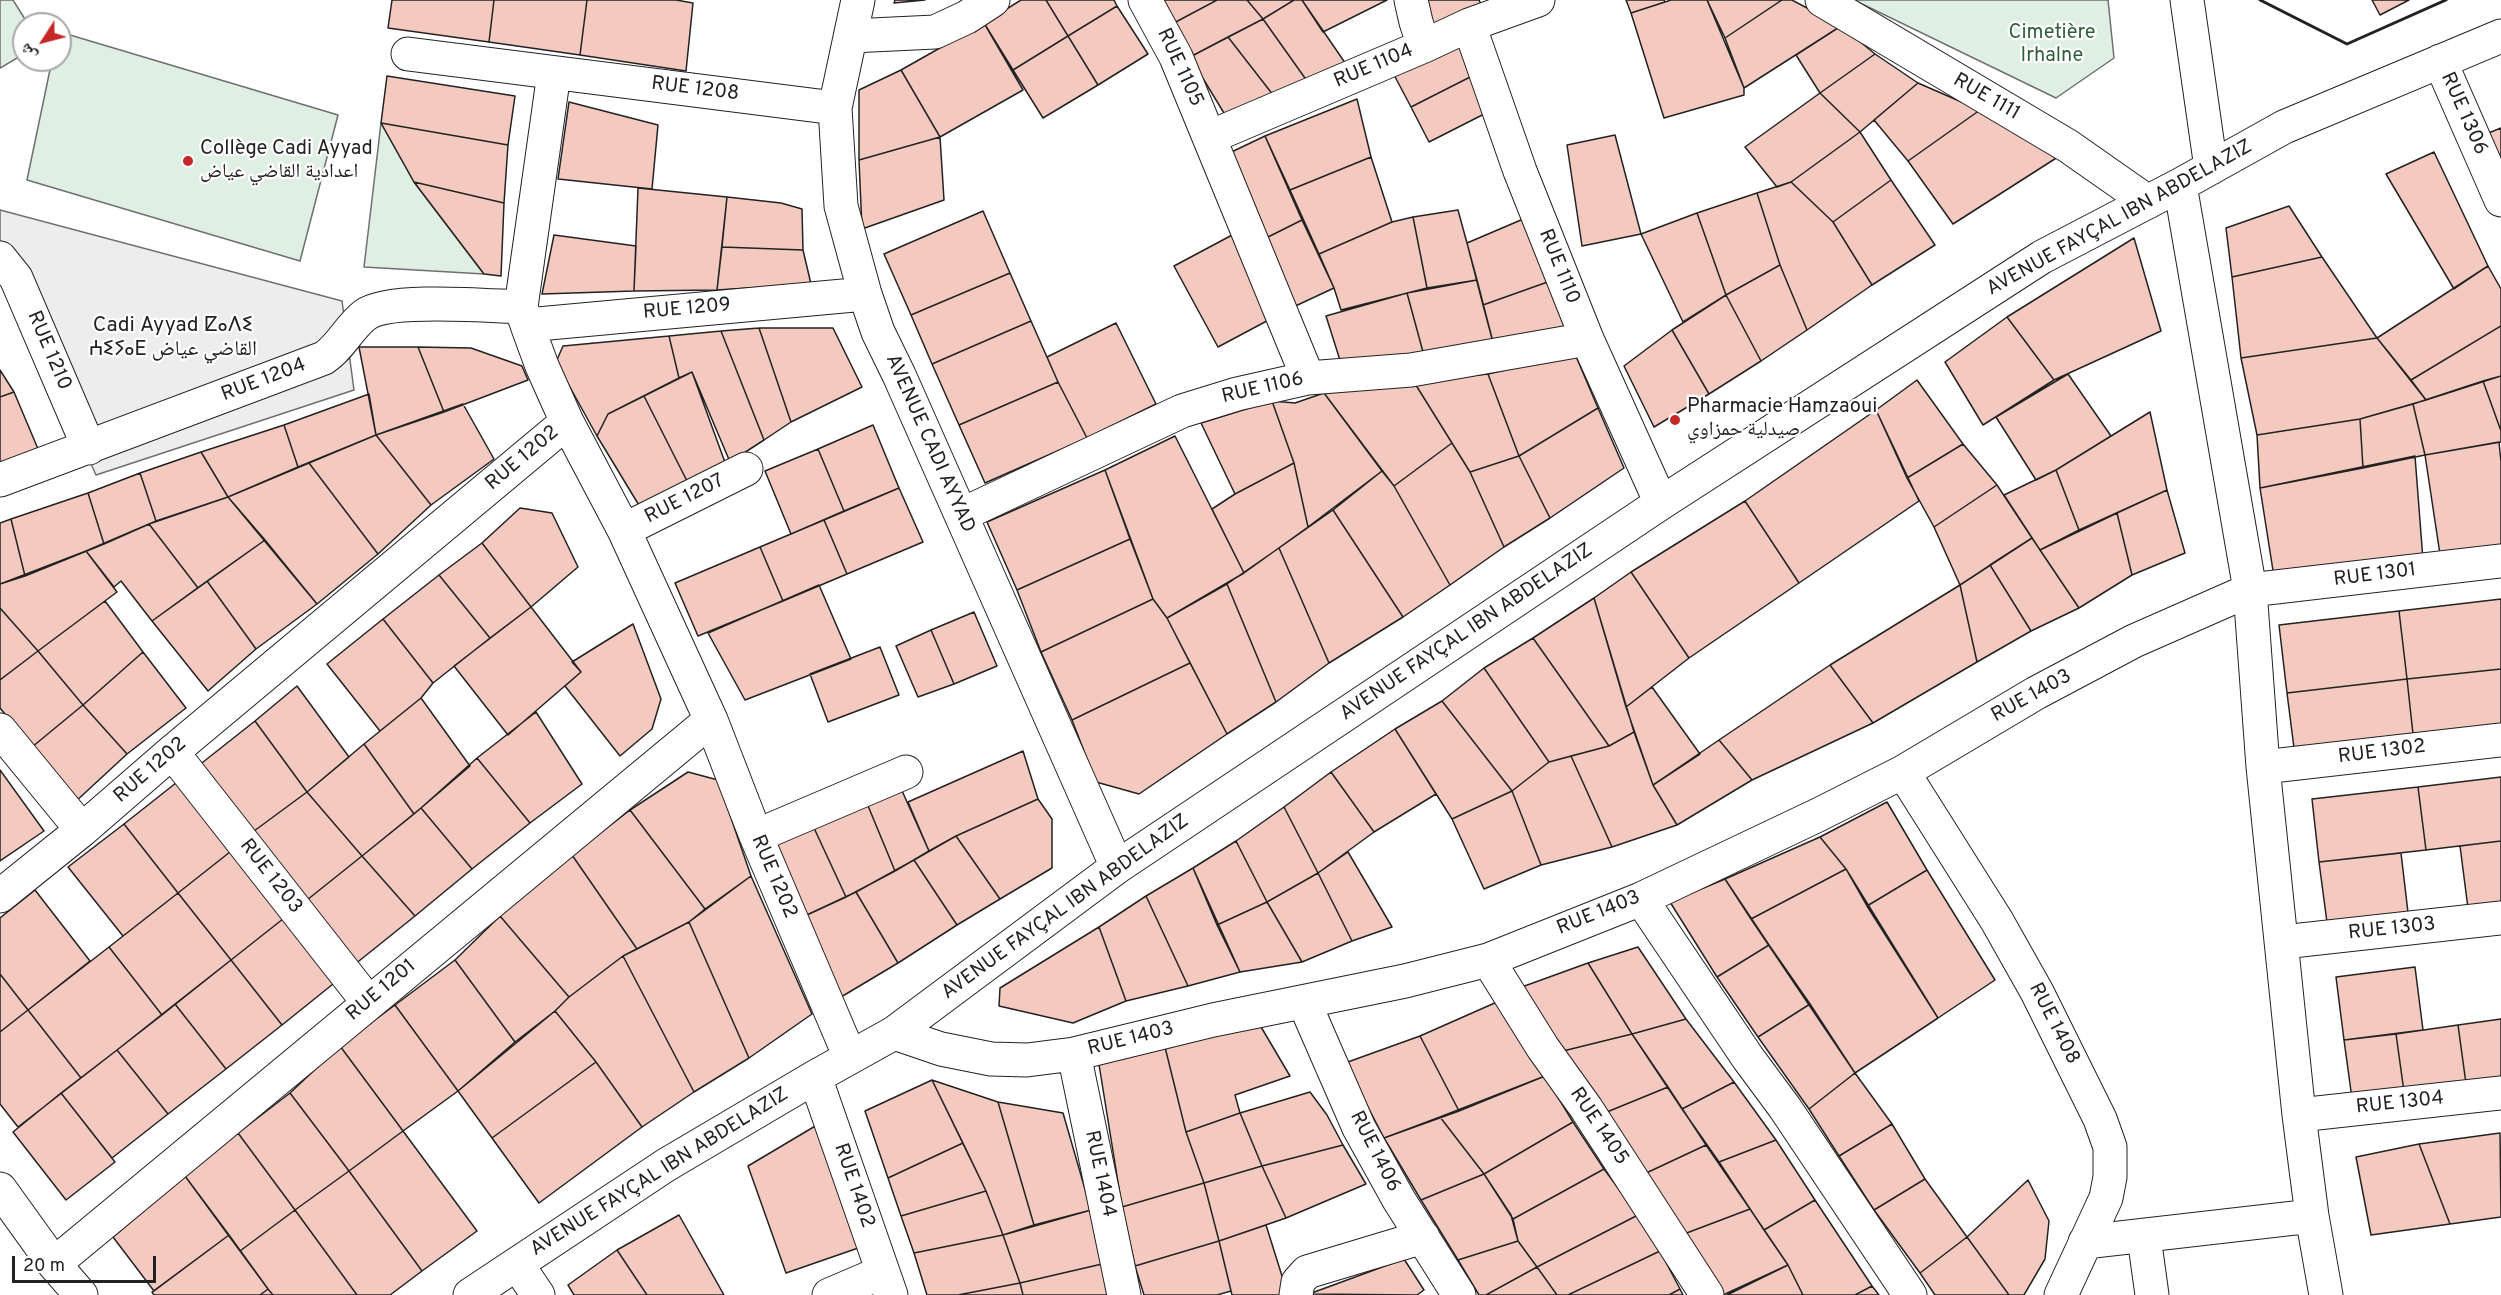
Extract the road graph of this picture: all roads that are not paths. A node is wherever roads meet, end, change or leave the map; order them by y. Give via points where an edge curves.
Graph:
1 (858, 0) edge
2 (993, 0) edge
3 (1145, 0) edge
4 (1411, 0) edge
5 (1538, 0) edge
6 (1822, 0) edge
7 (2187, 0) edge
8 (1469, 25) junction
9 (850, 36) junction
10 (2501, 36) edge
11 (1424, 46) junction
12 (408, 54) dead end
13 (2440, 61) junction
14 (554, 73) junction
15 (835, 108) junction
16 (1210, 137) junction
17 (2211, 168) junction
18 (2180, 186) junction
19 (2501, 200) edge
20 (2148, 202) junction
21 (6, 273) edge
22 (865, 294) junction
23 (524, 316) junction
24 (1587, 339) junction
25 (1308, 378) junction
26 (567, 422) junction
27 (89, 448) junction
28 (746, 469) dead end
29 (0, 480) edge
30 (1661, 503) junction
31 (961, 515) junction
32 (624, 530) junction
33 (2501, 561) edge
34 (2250, 591) junction
35 (711, 720) junction
36 (0, 730) edge
37 (2501, 740) edge
38 (172, 752) junction
39 (2264, 767) junction
40 (906, 772) dead end
41 (1903, 772) junction
42 (82, 830) junction
43 (756, 836) junction
44 (1117, 867) junction
45 (0, 896) edge
46 (1641, 898) junction
47 (2501, 918) edge
48 (2283, 942) junction
49 (1488, 960) junction
50 (368, 1002) junction
51 (1304, 1002) junction
52 (894, 1033) junction
53 (1074, 1054) junction
54 (850, 1058) junction
55 (815, 1077) junction
56 (2501, 1093) edge
57 (2299, 1115) junction
58 (0, 1189) edge
59 (2312, 1216) junction
60 (1423, 1237) junction
61 (2144, 1237) junction
62 (2085, 1242) junction
63 (54, 1264) junction
64 (517, 1264) junction
65 (887, 1284) edge
66 (81, 1295) edge
67 (470, 1295) edge
68 (538, 1295) edge
69 (829, 1295) edge
70 (1124, 1295) edge
71 (1296, 1295) edge
72 (1459, 1295) edge
73 (1707, 1295) edge
74 (1910, 1295) edge
75 (2061, 1295) edge
76 (2152, 1295) edge
77 (2326, 1295) edge

1 - 9 street, AVENUE CADI AYYAD
2 - 9 street via 935,32
3 - 16 street, RUE 1105 via 1176,57
4 - 11 street
5 - 8 street, RUE 1104
6 - 20 street, RUE 1111 via 2068,146
7 - 17 street
8 - 11 street, RUE 1104
8 - 24 street, RUE 1110 via 1520,171
9 - 15 street, AVENUE CADI AYYAD
10 - 13 street, AVENUE FAYÇAL IBN ABDELAZIZ
11 - 16 street, RUE 1104
12 - 14 street, RUE 1208
13 - 17 street, AVENUE FAYÇAL IBN ABDELAZIZ via 2284,127
13 - 19 street, RUE 1306
14 - 15 street, RUE 1208
14 - 23 street
15 - 22 street, AVENUE CADI AYYAD via 841,206
16 - 25 street, RUE 1105
17 - 18 street, AVENUE FAYÇAL IBN ABDELAZIZ
18 - 20 street, AVENUE FAYÇAL IBN ABDELAZIZ
18 - 34 street
20 - 30 street, AVENUE FAYÇAL IBN ABDELAZIZ via 2042,257
21 - 27 street, RUE 1210
22 - 23 street, RUE 1209
22 - 31 street, AVENUE CADI AYYAD via 878,332
23 - 26 street
23 - 27 street, RUE 1204 via 442,305 380,307 365,314 335,351 324,358
24 - 25 street, RUE 1106 via 1411,370
24 - 30 street, RUE 1110
25 - 31 street, RUE 1106 via 1182,411
26 - 32 street, RUE 1202
26 - 38 street, RUE 1202
27 - 29 street, RUE 1204
28 - 32 street, RUE 1207
30 - 44 street, AVENUE FAYÇAL IBN ABDELAZIZ
31 - 44 street, AVENUE CADI AYYAD
32 - 35 street, RUE 1202
33 - 34 street, RUE 1301
34 - 39 street
34 - 41 street, RUE 1403 via 2134,641 2036,693
35 - 43 street, RUE 1202
35 - 50 street, RUE 1201
36 - 42 street
37 - 39 street, RUE 1302
38 - 42 street, RUE 1202
38 - 50 street, RUE 1203
39 - 48 street
40 - 43 street
41 - 46 street, RUE 1403
41 - 62 street, RUE 1408 via 1997,921 2100,1119 2110,1147 2110,1177 2103,1207
42 - 45 street, RUE 1202
43 - 54 street, RUE 1202
44 - 52 street, AVENUE FAYÇAL IBN ABDELAZIZ
46 - 49 street, RUE 1403
46 - 74 street
47 - 48 street, RUE 1303
48 - 57 street
49 - 51 street, RUE 1403
49 - 73 street, RUE 1405
50 - 63 street, RUE 1201
51 - 53 street, RUE 1403
51 - 60 street, RUE 1406 via 1359,1128
52 - 53 street, RUE 1403 via 940,1049 992,1059 1027,1060
52 - 54 street, AVENUE FAYÇAL IBN ABDELAZIZ
53 - 70 street, RUE 1404
54 - 55 street, AVENUE FAYÇAL IBN ABDELAZIZ
55 - 64 street, AVENUE FAYÇAL IBN ABDELAZIZ via 666,1165
55 - 65 street, RUE 1402
56 - 57 street, RUE 1304
57 - 59 street
58 - 63 street
59 - 61 street
59 - 77 street
60 - 71 street via 1307,1272 1298,1282
60 - 72 street, RUE 1406
61 - 62 street
61 - 76 street
62 - 75 street, RUE 1408
63 - 66 street
64 - 67 street, AVENUE FAYÇAL IBN ABDELAZIZ
64 - 68 street
65 - 69 street

